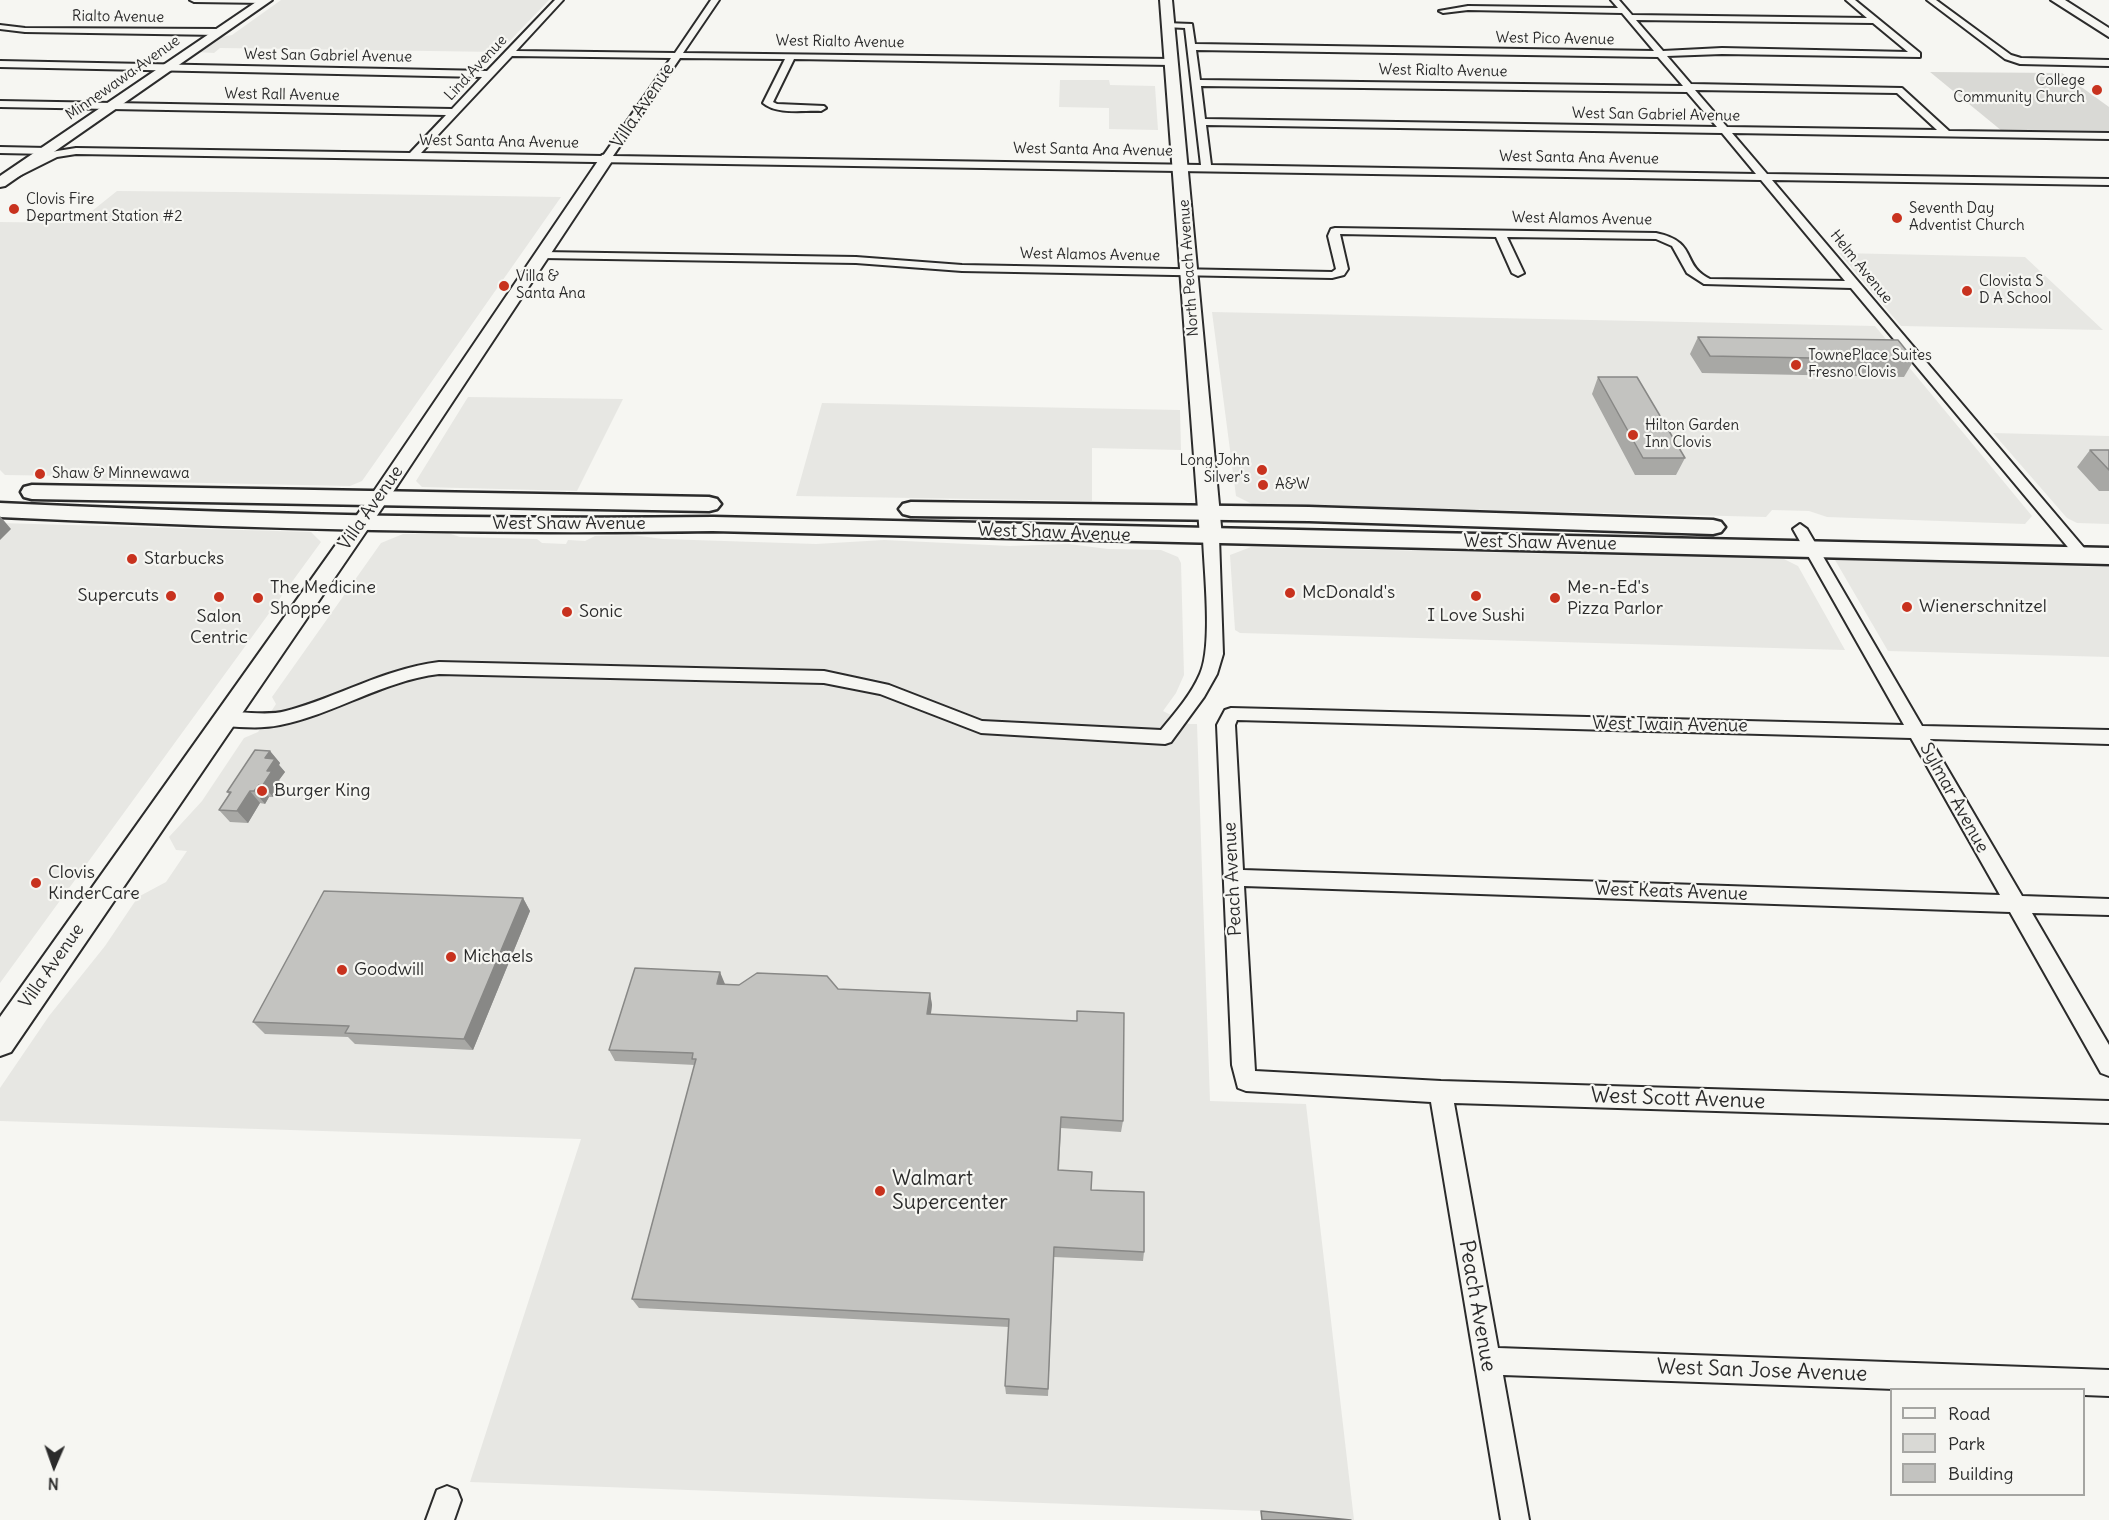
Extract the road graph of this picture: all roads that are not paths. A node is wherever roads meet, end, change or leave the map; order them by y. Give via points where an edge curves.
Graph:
1 (194, 0) edge
2 (265, 0) edge
3 (559, 0) edge
4 (715, 0) edge
5 (1166, 0) edge
6 (1615, 0) edge
7 (1850, 0) edge
8 (1931, 0) edge
9 (2057, 0) edge
10 (2071, 0) edge
11 (1443, 11) dead end
12 (1626, 14) junction
13 (1877, 21) junction
14 (2109, 23) edge
15 (1168, 25) junction
16 (0, 27) edge
17 (219, 32) junction
18 (2109, 33) edge
19 (1192, 47) junction
20 (508, 53) junction
21 (1660, 54) junction
22 (677, 55) junction
23 (791, 57) junction
24 (1171, 62) junction
25 (2109, 63) edge
26 (0, 64) edge
27 (167, 67) junction
28 (489, 74) junction
29 (1196, 82) junction
30 (1689, 88) junction
31 (0, 104) edge
32 (112, 106) junction
33 (821, 108) dead end
34 (453, 112) junction
35 (1202, 122) junction
36 (1724, 131) junction
37 (1947, 134) junction
38 (2109, 136) edge
39 (58, 143) junction
40 (0, 150) edge
41 (46, 151) junction
42 (76, 151) junction
43 (413, 156) junction
44 (607, 158) junction
45 (1181, 166) junction
46 (1206, 167) junction
47 (1764, 176) junction
48 (5, 179) edge
49 (2109, 182) edge
50 (1500, 233) junction
51 (543, 255) junction
52 (1189, 272) junction
53 (1518, 273) dead end
54 (1853, 285) junction
55 (0, 491) edge
56 (124, 493) junction
57 (379, 498) junction
58 (0, 500) edge
59 (932, 509) junction
60 (0, 510) edge
61 (1210, 512) junction
62 (361, 522) junction
63 (784, 526) junction
64 (2065, 536) junction
65 (1211, 537) junction
66 (2109, 537) edge
67 (1806, 539) junction
68 (2082, 555) junction
69 (2109, 556) edge
70 (1232, 714) joint
71 (224, 720) junction
72 (1917, 731) junction
73 (2109, 737) edge
74 (1232, 878) junction
75 (2014, 904) junction
76 (2109, 907) edge
77 (0, 1042) edge
78 (2109, 1066) edge
79 (1246, 1082) joint
80 (1441, 1092) junction
81 (2109, 1112) edge
82 (1487, 1361) junction
83 (2109, 1383) edge
84 (1515, 1520) edge

1 - 2 street
2 - 17 main road, Minnewawa Avenue
3 - 20 street, Lind Avenue
4 - 22 street, Villa Avenue
5 - 15 main road, North Peach Avenue
6 - 12 street, Helm Avenue
7 - 13 street
8 - 25 street via 2008,57 2020,61
9 - 18 main road
10 - 14 main road
11 - 12 street via 1468,8
12 - 13 street
12 - 21 street, Helm Avenue
13 - 21 street, West Pico Avenue via 1917,55 1722,51
15 - 19 street via 1189,26
15 - 24 main road, North Peach Avenue
16 - 17 street, Rialto Avenue
17 - 27 main road, Minnewawa Avenue
19 - 21 street, West Pico Avenue
19 - 29 street
20 - 22 street, West Rialto Avenue
20 - 28 street, Lind Avenue
21 - 30 street, Helm Avenue
22 - 23 street, West Rialto Avenue
22 - 44 street, Villa Avenue
23 - 24 street, West Rialto Avenue
23 - 33 street via 768,103 776,107
24 - 45 main road, North Peach Avenue
26 - 27 street, West San Gabriel Avenue
27 - 28 street, West San Gabriel Avenue
27 - 32 main road, Minnewawa Avenue
28 - 34 street, Lind Avenue
29 - 30 street, West Rialto Avenue
29 - 35 street
30 - 36 street, Helm Avenue
30 - 37 street, West Rialto Avenue via 1899,90
31 - 32 street, West Rall Avenue
32 - 34 street, West Rall Avenue
32 - 39 main road, Minnewawa Avenue
34 - 43 street, Lind Avenue
35 - 36 street, West San Gabriel Avenue
35 - 46 street
36 - 37 street, West San Gabriel Avenue
36 - 47 street, Helm Avenue
37 - 38 street, West San Gabriel Avenue
39 - 41 main road, Minnewawa Avenue
39 - 42 street, West Santa Ana Avenue via 62,149
40 - 41 street
41 - 48 main road, Minnewawa Avenue
42 - 43 street, West Santa Ana Avenue
42 - 48 street, West Santa Ana Avenue via 56,154
43 - 44 street, West Santa Ana Avenue
44 - 45 street, West Santa Ana Avenue
44 - 51 main road, Villa Avenue
45 - 46 street, West Santa Ana Avenue
45 - 52 main road, North Peach Avenue
46 - 47 street, West Santa Ana Avenue
47 - 49 street, West Santa Ana Avenue
47 - 54 street, Helm Avenue
50 - 52 street, West Alamos Avenue via 1335,231 1340,273
50 - 53 street
50 - 54 street, West Alamos Avenue via 1669,237 1680,246 1692,274 1708,282
51 - 52 street, West Alamos Avenue via 864,260 962,268
51 - 57 main road, Villa Avenue
52 - 61 main road, North Peach Avenue
54 - 64 street, Helm Avenue
55 - 56 main road, West Shaw Avenue
56 - 57 main road, West Shaw Avenue
56 - 58 main road via 98,502
57 - 59 main road, West Shaw Avenue
57 - 62 main road, Villa Avenue
59 - 61 main road, West Shaw Avenue
59 - 63 main road via 913,518 809,516
60 - 62 main road, West Shaw Avenue
61 - 65 main road, North Peach Avenue
61 - 67 main road, West Shaw Avenue
62 - 63 main road, West Shaw Avenue
62 - 71 main road, Villa Avenue
63 - 65 main road, West Shaw Avenue
64 - 66 main road, West Shaw Avenue
64 - 67 main road, West Shaw Avenue
64 - 68 street, Helm Avenue
65 - 67 main road, West Shaw Avenue
65 - 71 street via 1215,654 1198,693 1165,737 981,727 883,688 824,677 439,668 400,673 286,718
67 - 68 main road, West Shaw Avenue
67 - 72 street, Sylmar Avenue
68 - 69 main road, West Shaw Avenue
70 - 72 street, West Twain Avenue
70 - 74 street, Peach Avenue via 1226,725
71 - 77 main road, Villa Avenue
72 - 73 street, West Twain Avenue
72 - 75 street, Sylmar Avenue
74 - 75 street, West Keats Avenue
74 - 79 street, Peach Avenue
75 - 76 street, West Keats Avenue
75 - 78 street, Sylmar Avenue
79 - 80 street, West Scott Avenue
80 - 81 street, West Scott Avenue
80 - 82 street, Peach Avenue
82 - 83 street, West San Jose Avenue
82 - 84 street, Peach Avenue

